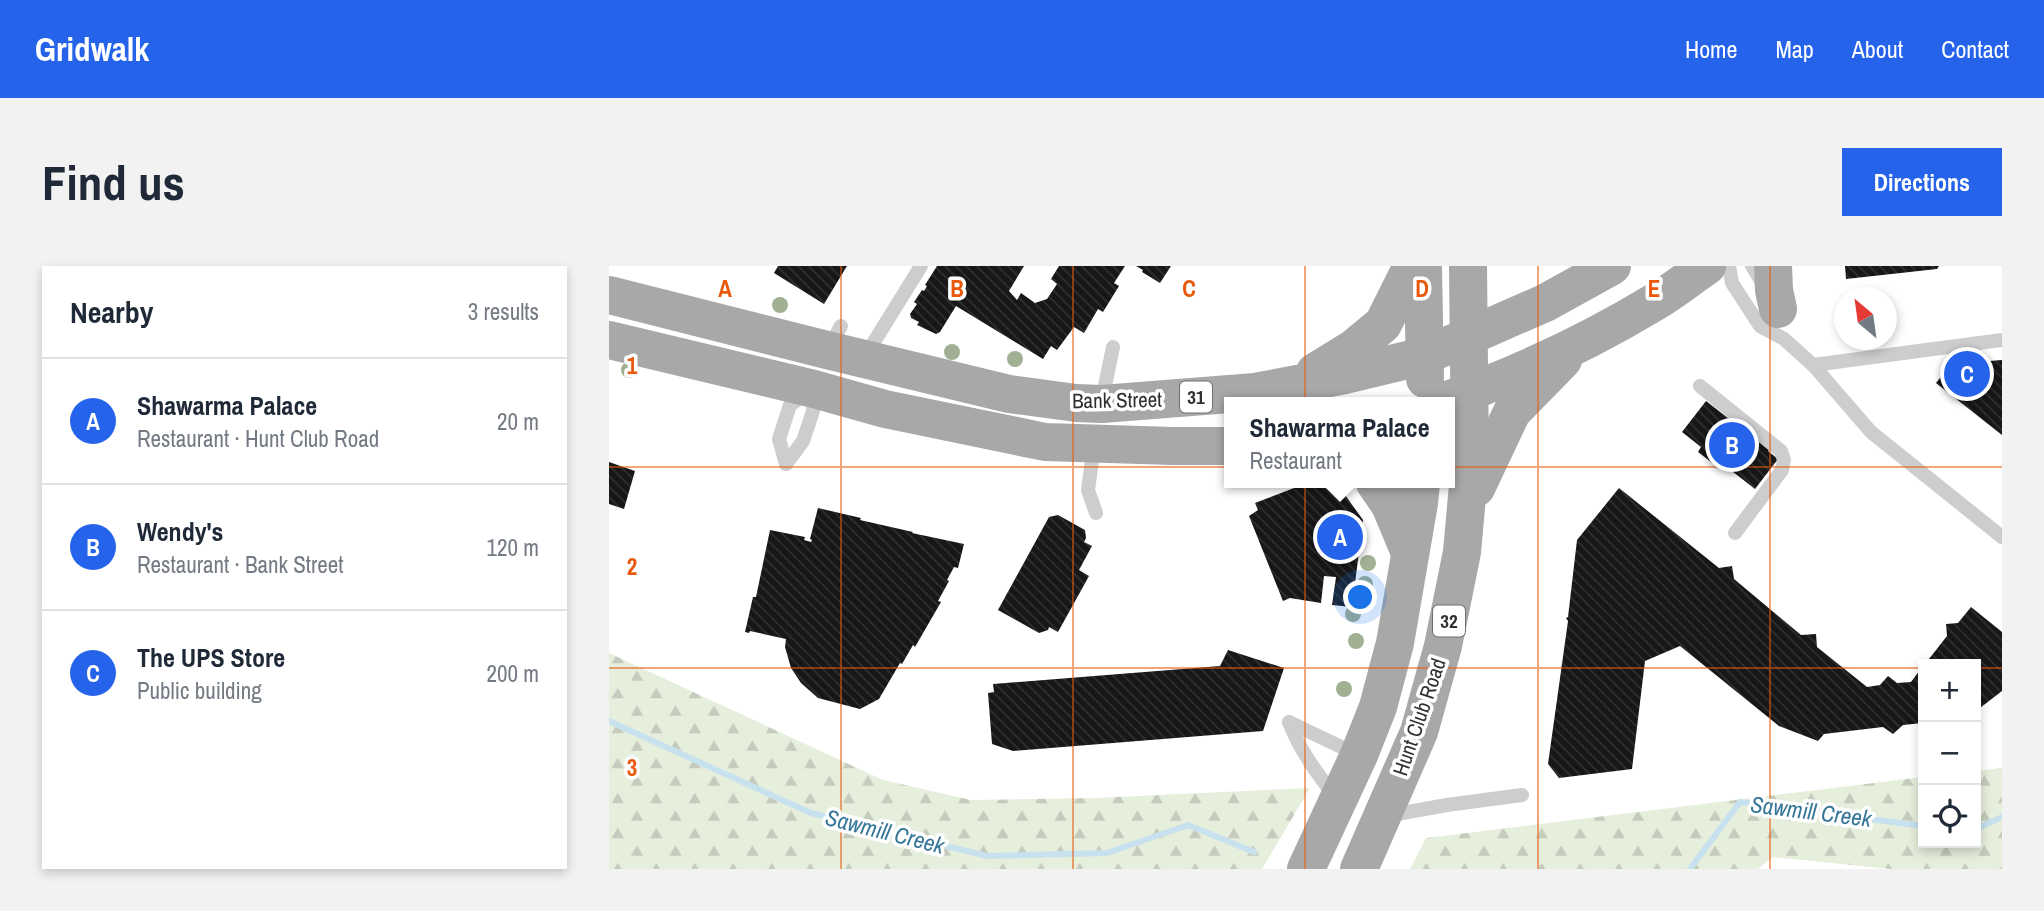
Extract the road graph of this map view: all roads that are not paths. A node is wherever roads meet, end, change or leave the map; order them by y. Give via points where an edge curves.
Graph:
1 (921, 266) edge
2 (1412, 266) edge
3 (1423, 266) edge
4 (1468, 266) edge
5 (1612, 266) edge
6 (1707, 266) edge
7 (1729, 266) edge
8 (1752, 266) edge
9 (1773, 266) edge
10 (609, 295) edge
11 (1781, 324) junction
12 (1469, 337) junction
13 (609, 340) edge
14 (2002, 340) edge
15 (1583, 342) junction
16 (844, 345) junction
17 (1113, 347) dead end
18 (1424, 356) junction
19 (1813, 365) junction
20 (1289, 386) junction
21 (1700, 386) dead end
22 (814, 389) junction
23 (1426, 397) edge
24 (1456, 397) edge
25 (1102, 404) junction
26 (1094, 444) junction
27 (1224, 446) edge
28 (1378, 488) edge
29 (1420, 488) edge
30 (1467, 509) junction
31 (1096, 513) dead end
32 (1735, 533) dead end
33 (2002, 537) edge
34 (1410, 553) junction
35 (1359, 755) junction
36 (1402, 775) junction
37 (1522, 795) dead end
38 (1339, 802) junction
39 (1382, 817) junction
40 (1307, 869) edge
41 (1359, 869) edge

1 - 16 lane
2 - 20 main road via 1383,324 1336,361
3 - 18 main road
4 - 12 main road, Hunt Club Road / 32
5 - 12 main road, Bank Street / 31
6 - 15 main road
7 - 11 lane via 1731,283 1760,326
8 - 11 lane
9 - 11 main road
10 - 16 main road, Bank Street / 31
11 - 19 lane
12 - 18 main road, Bank Street / 31
12 - 24 main road, Hunt Club Road / 32
13 - 22 main road, Bank Street
14 - 19 lane
15 - 24 main road
15 - 30 main road via 1512,412
16 - 22 main road
16 - 25 main road, Bank Street / 31 via 1009,394
17 - 25 lane
18 - 20 main road, Bank Street / 31
18 - 23 main road
19 - 33 lane via 1871,432
20 - 25 main road, Bank Street / 31
21 - 32 lane via 1781,451 1784,460 1782,470
22 - 26 main road, Bank Street via 885,409 1045,442
24 - 30 main road, Hunt Club Road / 32 via 1470,463
25 - 26 main road
26 - 27 main road, Bank Street
26 - 31 lane via 1088,490
28 - 34 main road
29 - 34 main road, Hunt Club Road / 32
30 - 36 main road, Hunt Club Road / 32 via 1443,646
34 - 35 main road, Hunt Club Road / 32 via 1395,643 1373,723
35 - 36 main road
35 - 38 main road, Hunt Club Road / 32
35 - 38 lane via 1289,722 1310,765
36 - 39 main road, Hunt Club Road / 32
37 - 39 lane
38 - 40 main road, Hunt Club Road / 32
39 - 41 main road, Hunt Club Road / 32

